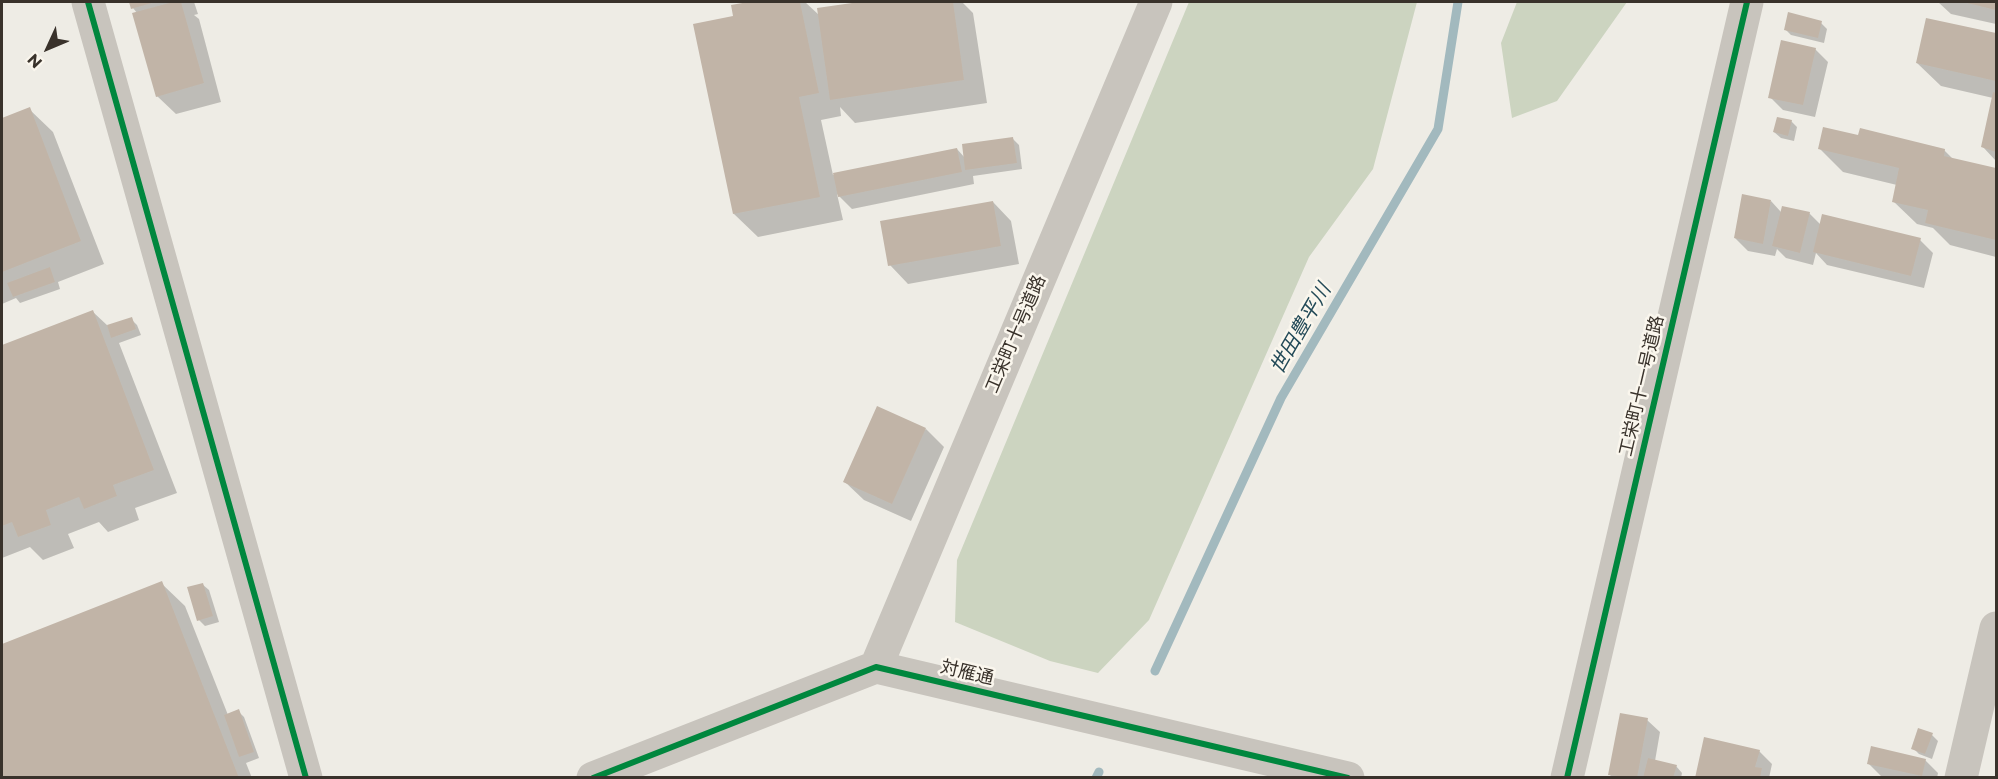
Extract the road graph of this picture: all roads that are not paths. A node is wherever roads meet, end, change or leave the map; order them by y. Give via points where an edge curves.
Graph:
1 (88, 2) edge
2 (1156, 2) edge
3 (1747, 2) edge
4 (1996, 628) edge
5 (876, 667) junction
6 (306, 777) edge
7 (593, 777) edge
8 (1348, 777) edge
9 (1567, 777) edge
10 (1961, 777) edge

1 - 6 street
2 - 5 street, 工栄町十号道路
3 - 9 street, 工栄町十一号道路
4 - 10 street
5 - 7 street
5 - 8 street, 対雁通

